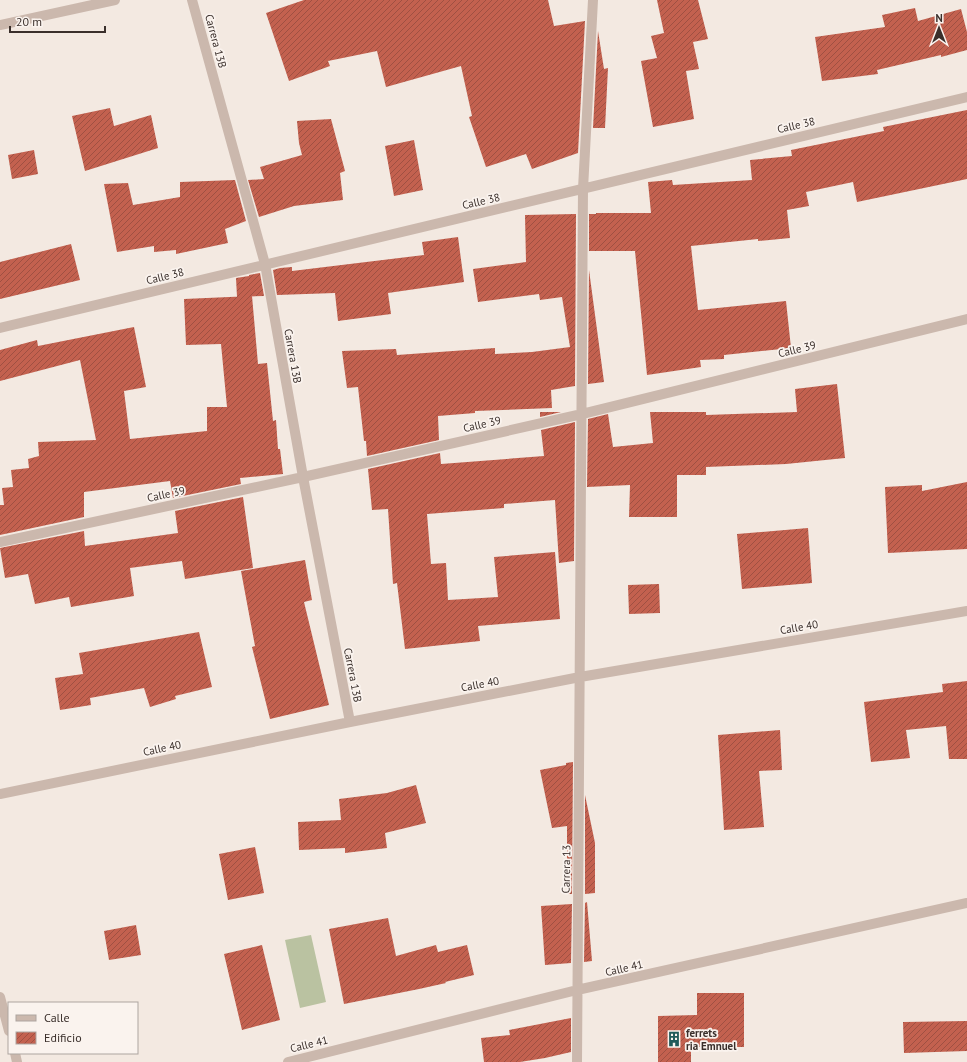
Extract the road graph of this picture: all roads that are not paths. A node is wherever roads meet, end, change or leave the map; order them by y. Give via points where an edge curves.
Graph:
1 (115, 0) edge
2 (192, 0) edge
3 (594, 0) edge
4 (0, 24) edge
5 (967, 97) edge
6 (583, 189) junction
7 (265, 264) junction
8 (967, 319) edge
9 (0, 328) edge
10 (582, 414) junction
11 (303, 476) junction
12 (0, 542) edge
13 (967, 611) edge
14 (580, 677) junction
15 (350, 722) junction
16 (0, 794) edge
17 (967, 903) edge
18 (576, 990) junction
19 (0, 997) edge
20 (8, 1028) edge
21 (288, 1062) edge
22 (577, 1062) edge

1 - 4 street
2 - 7 street, Carrera 13B
3 - 6 street, Carrera 13
5 - 6 street, Calle 38
6 - 7 street, Calle 38
6 - 10 street, Carrera 13
7 - 9 street, Calle 38
7 - 11 street, Carrera 13B
8 - 10 street, Calle 39
10 - 11 street, Calle 39
10 - 14 street, Carrera 13
11 - 12 street, Calle 39
11 - 15 street, Carrera 13B
13 - 14 street, Calle 40
14 - 15 street, Calle 40
14 - 18 street, Carrera 13
15 - 16 street, Calle 40
17 - 18 street, Calle 41
18 - 21 street, Calle 41
18 - 22 street, Carrera 13
19 - 20 street

